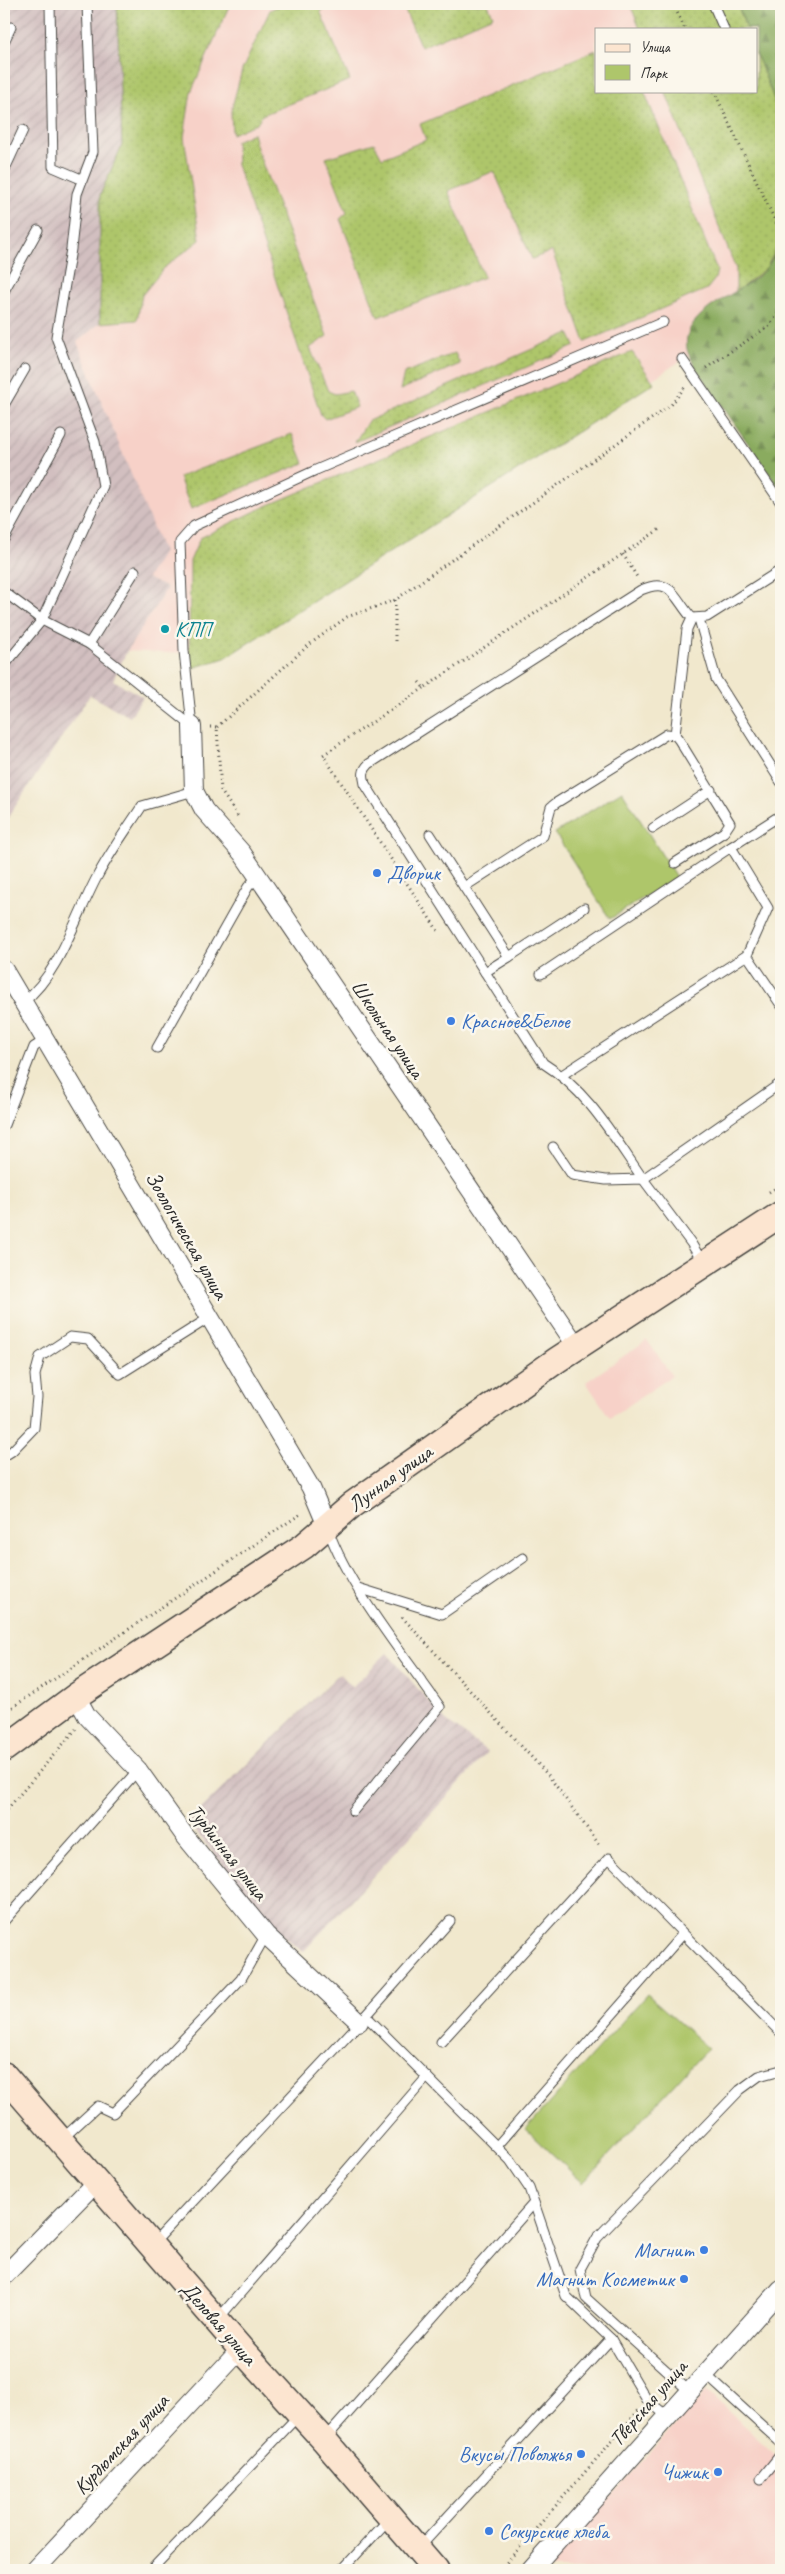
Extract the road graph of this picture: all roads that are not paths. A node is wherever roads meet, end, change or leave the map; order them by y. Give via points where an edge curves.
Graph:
1 (50, 4) edge
2 (87, 4) edge
3 (712, 4) edge
4 (11, 27) dead end
5 (724, 28) edge
6 (4, 42) edge
7 (22, 130) dead end
8 (4, 171) edge
9 (81, 179) junction
10 (38, 230) dead end
11 (4, 291) edge
12 (663, 322) dead end
13 (682, 359) dead end
14 (25, 369) dead end
15 (4, 405) edge
16 (62, 435) dead end
17 (781, 503) edge
18 (4, 539) edge
19 (135, 570) dead end
20 (781, 570) edge
21 (4, 592) edge
22 (696, 619) junction
23 (42, 620) junction
24 (89, 644) junction
25 (4, 666) edge
26 (192, 726) junction
27 (675, 735) junction
28 (781, 782) edge
29 (711, 790) junction
30 (194, 791) junction
31 (781, 815) edge
32 (653, 828) dead end
33 (430, 834) dead end
34 (731, 848) junction
35 (675, 863) dead end
36 (257, 877) junction
37 (464, 887) junction
38 (584, 908) dead end
39 (747, 955) junction
40 (509, 957) junction
41 (4, 970) edge
42 (485, 972) junction
43 (541, 974) dead end
44 (24, 1000) junction
45 (781, 1004) edge
46 (47, 1039) junction
47 (157, 1048) dead end
48 (562, 1075) junction
49 (781, 1083) edge
50 (4, 1125) edge
51 (553, 1147) dead end
52 (643, 1179) junction
53 (781, 1214) edge
54 (703, 1263) junction
55 (210, 1318) junction
56 (578, 1348) junction
57 (4, 1456) edge
58 (327, 1526) junction
59 (524, 1558) dead end
60 (358, 1588) junction
61 (82, 1706) junction
62 (4, 1749) edge
63 (138, 1770) junction
64 (353, 1811) dead end
65 (450, 1920) dead end
66 (4, 1921) edge
67 (266, 1935) junction
68 (682, 1935) junction
69 (362, 2019) junction
70 (781, 2033) edge
71 (441, 2042) dead end
72 (781, 2070) edge
73 (4, 2075) edge
74 (427, 2077) junction
75 (61, 2140) junction
76 (497, 2146) junction
77 (96, 2182) junction
78 (534, 2203) junction
79 (151, 2246) junction
80 (4, 2276) edge
81 (781, 2289) edge
82 (216, 2321) junction
83 (611, 2339) junction
84 (241, 2349) junction
85 (704, 2373) junction
86 (689, 2390) junction
87 (300, 2414) junction
88 (667, 2416) junction
89 (325, 2441) junction
90 (781, 2443) edge
91 (781, 2454) edge
92 (761, 2479) dead end
93 (391, 2518) junction
94 (418, 2549) junction
95 (35, 2570) edge
96 (151, 2570) edge
97 (342, 2570) edge
98 (436, 2570) edge
99 (531, 2570) edge

1 - 9 lane via 53,167
2 - 9 lane via 93,152
3 - 5 lane
4 - 6 lane
7 - 8 lane
9 - 23 lane via 56,337 95,442 103,486
10 - 11 lane
12 - 26 lane via 316,470 194,526 180,542 184,651
13 - 17 lane
14 - 15 lane
16 - 18 lane
19 - 24 lane
20 - 22 lane via 707,617
21 - 23 lane
22 - 27 lane via 687,629
22 - 28 lane via 716,679
22 - 42 lane via 666,586 653,584 644,588 364,768 365,784
23 - 24 lane
23 - 25 lane
24 - 26 lane
26 - 30 street, Школьная улица
27 - 29 lane
27 - 37 lane via 661,736 556,803 551,808 543,836
29 - 32 lane
29 - 35 lane via 728,817 728,828
30 - 36 street, Школьная улица via 204,810 242,853
30 - 44 lane via 142,806 97,876 38,991
31 - 34 lane
33 - 37 lane
34 - 39 lane via 768,908
34 - 43 lane
36 - 47 lane via 248,887
36 - 56 street, Школьная улица
37 - 40 lane
38 - 40 lane
39 - 45 lane
39 - 48 lane
40 - 42 lane
41 - 44 street, Зоологическая улица
42 - 48 lane via 543,1063
44 - 46 street, Зоологическая улица
46 - 50 lane via 34,1047
46 - 55 street, Зоологическая улица
48 - 52 lane via 590,1103
49 - 52 lane
51 - 52 lane via 572,1175 606,1180
52 - 54 lane
53 - 54 street, Лунная улица
54 - 56 street, Лунная улица
55 - 57 lane via 120,1374 88,1340 70,1337 40,1357 35,1375 34,1428
55 - 58 street, Зоологическая улица via 311,1488
56 - 58 street, Лунная улица via 353,1504
58 - 60 lane
58 - 61 street, Лунная улица
59 - 60 lane via 442,1614
60 - 64 lane via 440,1707
61 - 62 street, Лунная улица
61 - 63 street, Турбинная улица
63 - 66 lane
63 - 67 street, Турбинная улица via 185,1836
65 - 69 lane
67 - 69 street, Турбинная улица
67 - 75 lane via 241,1979 113,2112 98,2106
68 - 70 lane
68 - 71 lane via 609,1858
68 - 76 lane
69 - 74 lane
69 - 79 lane
72 - 86 lane via 759,2076 740,2090 596,2238 580,2269 586,2298
73 - 75 street, Деловая улица
74 - 76 lane
74 - 82 lane
75 - 77 street, Деловая улица
76 - 78 lane via 529,2188
77 - 79 street, Деловая улица
77 - 80 street
78 - 83 lane via 566,2296
78 - 89 lane
79 - 82 street, Деловая улица
81 - 85 street, Тверская улица
82 - 84 street, Деловая улица
83 - 88 lane via 647,2400
83 - 94 lane
84 - 87 street, Деловая улица
84 - 95 street, Курдюмская улица
85 - 86 street, Тверская улица
85 - 90 lane
86 - 88 street, Тверская улица
87 - 89 street, Деловая улица
87 - 96 lane
88 - 99 street, Тверская улица via 571,2532
89 - 93 street, Деловая улица
91 - 92 lane
93 - 94 street, Деловая улица
93 - 97 lane
94 - 98 street, Деловая улица

